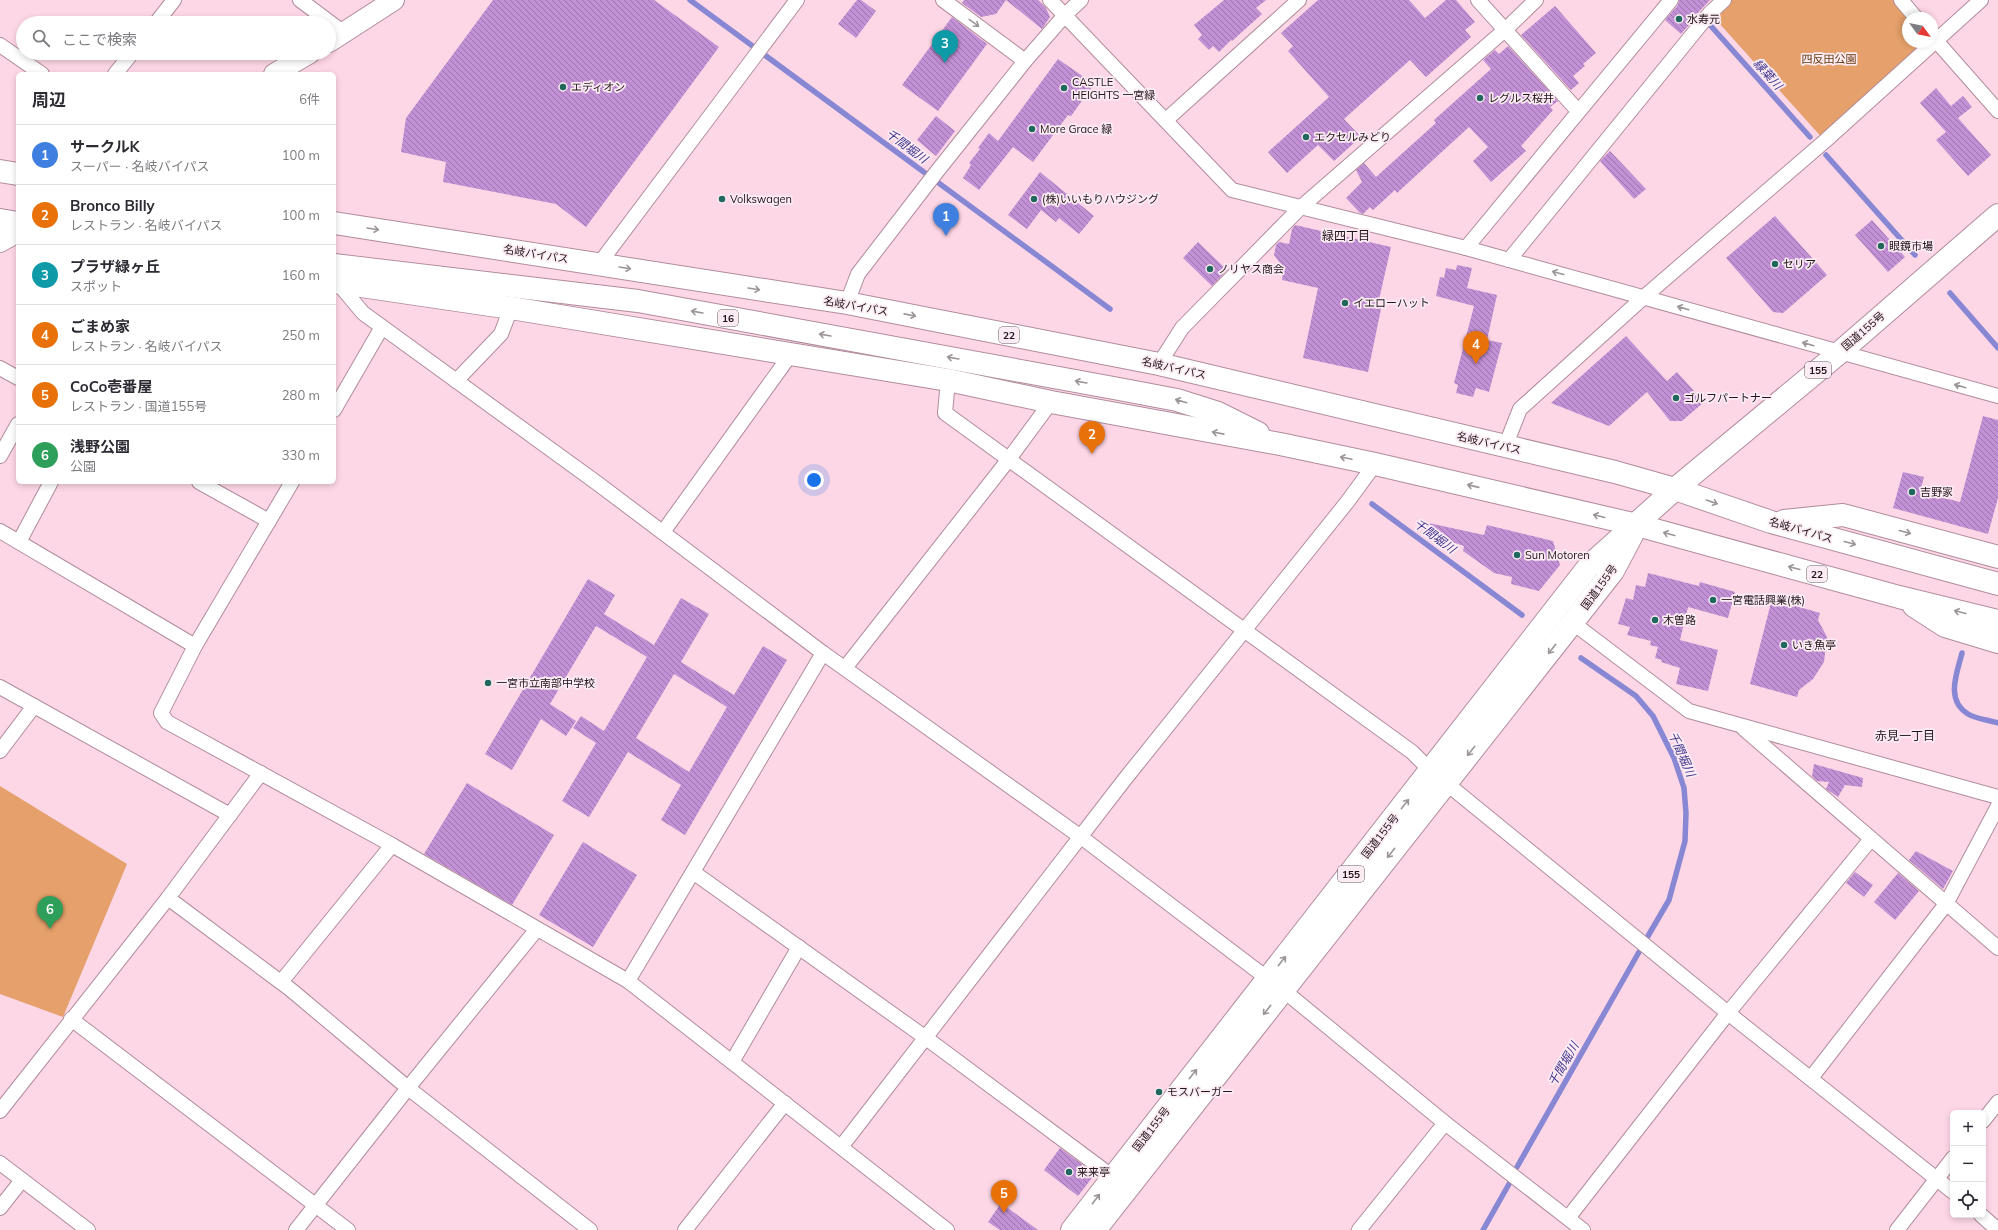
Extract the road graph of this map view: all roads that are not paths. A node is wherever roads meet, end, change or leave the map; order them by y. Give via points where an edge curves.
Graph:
1 (174, 0) edge
2 (300, 0) edge
3 (394, 0) edge
4 (797, 0) edge
5 (943, 0) edge
6 (1050, 0) edge
7 (1081, 0) edge
8 (1299, 0) edge
9 (1478, 0) edge
10 (1536, 0) edge
11 (1671, 0) edge
12 (1724, 0) edge
13 (1901, 0) edge
14 (1981, 0) edge
15 (1911, 12) edge
16 (1065, 15) junction
17 (161, 16) edge
18 (316, 16) edge
19 (1506, 29) junction
20 (1938, 35) edge
21 (336, 37) edge
22 (1938, 43) edge
23 (0, 45) edge
24 (1923, 48) edge
25 (16, 56) edge
26 (22, 60) edge
27 (126, 60) edge
28 (298, 60) edge
29 (1025, 61) junction
30 (39, 72) edge
31 (117, 72) edge
32 (277, 72) edge
33 (1578, 111) junction
34 (1998, 111) edge
35 (1166, 120) junction
36 (0, 171) edge
37 (16, 174) edge
38 (1300, 208) junction
39 (0, 214) edge
40 (1998, 215) edge
41 (16, 217) edge
42 (0, 220) edge
43 (16, 223) edge
44 (336, 223) edge
45 (16, 233) edge
46 (0, 242) edge
47 (1466, 248) junction
48 (1509, 260) junction
49 (599, 264) junction
50 (336, 277) edge
51 (336, 277) edge
52 (336, 278) edge
53 (1644, 297) junction
54 (847, 303) junction
55 (510, 308) junction
56 (382, 327) junction
57 (1839, 352) junction
58 (791, 354) junction
59 (1159, 364) junction
60 (0, 368) edge
61 (16, 377) edge
62 (948, 380) junction
63 (456, 381) junction
64 (1998, 396) edge
65 (1051, 402) junction
66 (336, 407) edge
67 (16, 428) edge
68 (1280, 444) junction
69 (1505, 447) junction
70 (0, 456) edge
71 (1009, 459) junction
72 (1375, 464) junction
73 (50, 484) edge
74 (203, 484) edge
75 (291, 484) edge
76 (1675, 489) junction
77 (269, 521) junction
78 (1771, 522) junction
79 (1637, 525) junction
80 (0, 531) edge
81 (663, 532) junction
82 (19, 542) junction
83 (1998, 557) edge
84 (1998, 571) edge
85 (1968, 576) junction
86 (1998, 584) edge
87 (1899, 597) junction
88 (1998, 621) edge
89 (1573, 623) junction
90 (1244, 631) junction
91 (1998, 642) edge
92 (195, 646) junction
93 (823, 653) junction
94 (845, 668) junction
95 (0, 687) edge
96 (34, 706) junction
97 (1740, 726) junction
98 (0, 751) edge
99 (261, 773) junction
100 (1439, 777) junction
101 (1998, 797) edge
102 (1998, 806) edge
103 (230, 815) junction
104 (1081, 837) junction
105 (1871, 839) junction
106 (392, 845) junction
107 (693, 872) junction
108 (168, 898) junction
109 (1946, 904) junction
110 (537, 929) junction
111 (799, 947) junction
112 (1998, 948) edge
113 (628, 981) junction
114 (281, 982) junction
115 (1275, 985) junction
116 (1728, 1012) junction
117 (71, 1020) junction
118 (926, 1038) junction
119 (732, 1062) junction
120 (1811, 1078) junction
121 (408, 1088) junction
122 (1998, 1102) edge
123 (785, 1104) junction
124 (2, 1105) edge
125 (1986, 1117) edge
126 (1444, 1123) junction
127 (842, 1147) junction
128 (1950, 1162) edge
129 (0, 1163) edge
130 (1113, 1177) junction
131 (1937, 1178) junction
132 (22, 1180) junction
133 (1950, 1189) edge
134 (316, 1204) junction
135 (0, 1208) edge
136 (1568, 1218) junction
137 (1984, 1218) edge
138 (88, 1230) edge
139 (296, 1230) edge
140 (348, 1230) edge
141 (590, 1230) edge
142 (685, 1230) edge
143 (947, 1230) edge
144 (1072, 1230) edge
145 (1095, 1230) edge
146 (1358, 1230) edge
147 (1583, 1230) edge
148 (1897, 1230) edge
149 (1998, 1230) edge

1 - 17 street
2 - 18 street
3 - 21 street
4 - 49 street
5 -> 29 street
6 - 16 street
7 - 16 street
8 - 35 street
9 - 19 street
10 - 19 street
11 - 33 street
12 - 48 street via 1710,13
13 - 15 street
14 - 20 street
16 - 29 street
16 - 35 street
19 - 33 street
19 - 38 street
22 - 34 street
23 - 25 street
24 - 53 street via 1825,141
26 - 30 street
27 - 31 street
28 - 32 street
29 - 54 street via 858,274
33 - 47 street
35 - 38 street via 1232,190
36 - 37 highway
38 - 47 street
38 - 59 street via 1182,328
39 - 41 highway
40 - 57 highway, 国道155号 / 155
42 - 43 highway
44 -> 49 highway, 名岐バイパス / 22
45 - 46 street
47 - 48 street
53 -> 48 street
49 -> 54 highway, 名岐バイパス / 22
50 - 55 highway, 22
68 -> 51 highway, 16 via 1218,413 1177,400 638,301
52 - 56 street via 363,313
57 -> 53 street
53 - 69 street via 1520,409
54 -> 59 highway, 名岐バイパス / 22
55 - 58 highway, 22
55 - 63 street via 501,334
56 - 63 street
56 - 66 street
64 -> 57 street
57 - 76 highway, 国道155号 / 155
58 - 62 highway, 22
58 - 81 street
59 - 69 highway, 名岐バイパス / 22
60 - 61 street
62 - 65 highway, 22
62 - 71 street via 945,413
63 - 81 street
68 -> 65 highway, 22
65 - 71 street
67 - 70 street
72 -> 68 highway, 22
69 - 76 highway, 名岐バイパス / 22
71 - 90 street
71 - 94 street
79 -> 72 highway, 22
72 - 90 street
73 - 82 street
74 - 77 street
75 - 77 street
76 -> 78 highway, 名岐バイパス / 22
76 - 79 highway, 国道155号 / 155
77 - 92 street
78 -> 83 highway, 22 via 1843,515
78 -> 85 highway, 名岐バイパス / 22
87 -> 79 highway, 22
79 - 89 highway, 国道155号 / 155 via 1613,571
79 - 100 highway, 国道155号 / 155 via 1589,566
80 - 82 street
81 - 93 street
82 - 92 street
84 - 85 highway
85 - 86 highway, 名岐バイパス / 22
88 -> 87 highway, 22
87 - 91 highway, 22 via 1945,626
89 - 97 street via 1689,711
89 -> 100 highway, 国道155号 / 155
90 - 100 street via 1412,752
90 - 104 street
92 - 99 street via 161,713 167,722
93 - 94 street
93 - 107 street
94 - 104 street
95 - 96 street
96 - 98 street
96 - 103 street
97 - 101 street
97 - 105 street
99 - 103 street
99 - 106 street
100 - 115 highway, 国道155号 / 155
100 - 116 street
102 - 109 street
103 - 108 street
104 - 115 street
104 - 118 street
105 - 109 street
105 - 116 street
106 - 110 street
106 - 114 street
107 - 111 street
107 - 113 street
108 - 114 street
108 - 117 street
109 - 112 street
109 - 120 street
110 - 113 street
110 - 121 street
111 - 118 street
111 - 119 street
113 - 119 street
114 - 121 street
115 - 126 street
130 -> 115 highway, 国道155号 / 155
115 -> 145 highway, 国道155号 / 155
116 - 120 street
116 - 136 street
117 - 124 street via 33,1071
117 - 134 street
118 - 127 street
118 - 130 street
119 - 123 street
120 - 131 street
121 - 134 street
121 - 141 street
122 - 125 street
123 - 127 street
123 - 142 street
126 - 136 street
126 - 146 street
127 - 143 street
128 - 131 street
129 - 132 street
144 -> 130 highway, 国道155号 / 155
131 - 133 street
131 - 148 street
132 - 135 street
132 - 138 street
134 - 139 street
134 - 140 street
136 - 147 street
137 - 149 street

